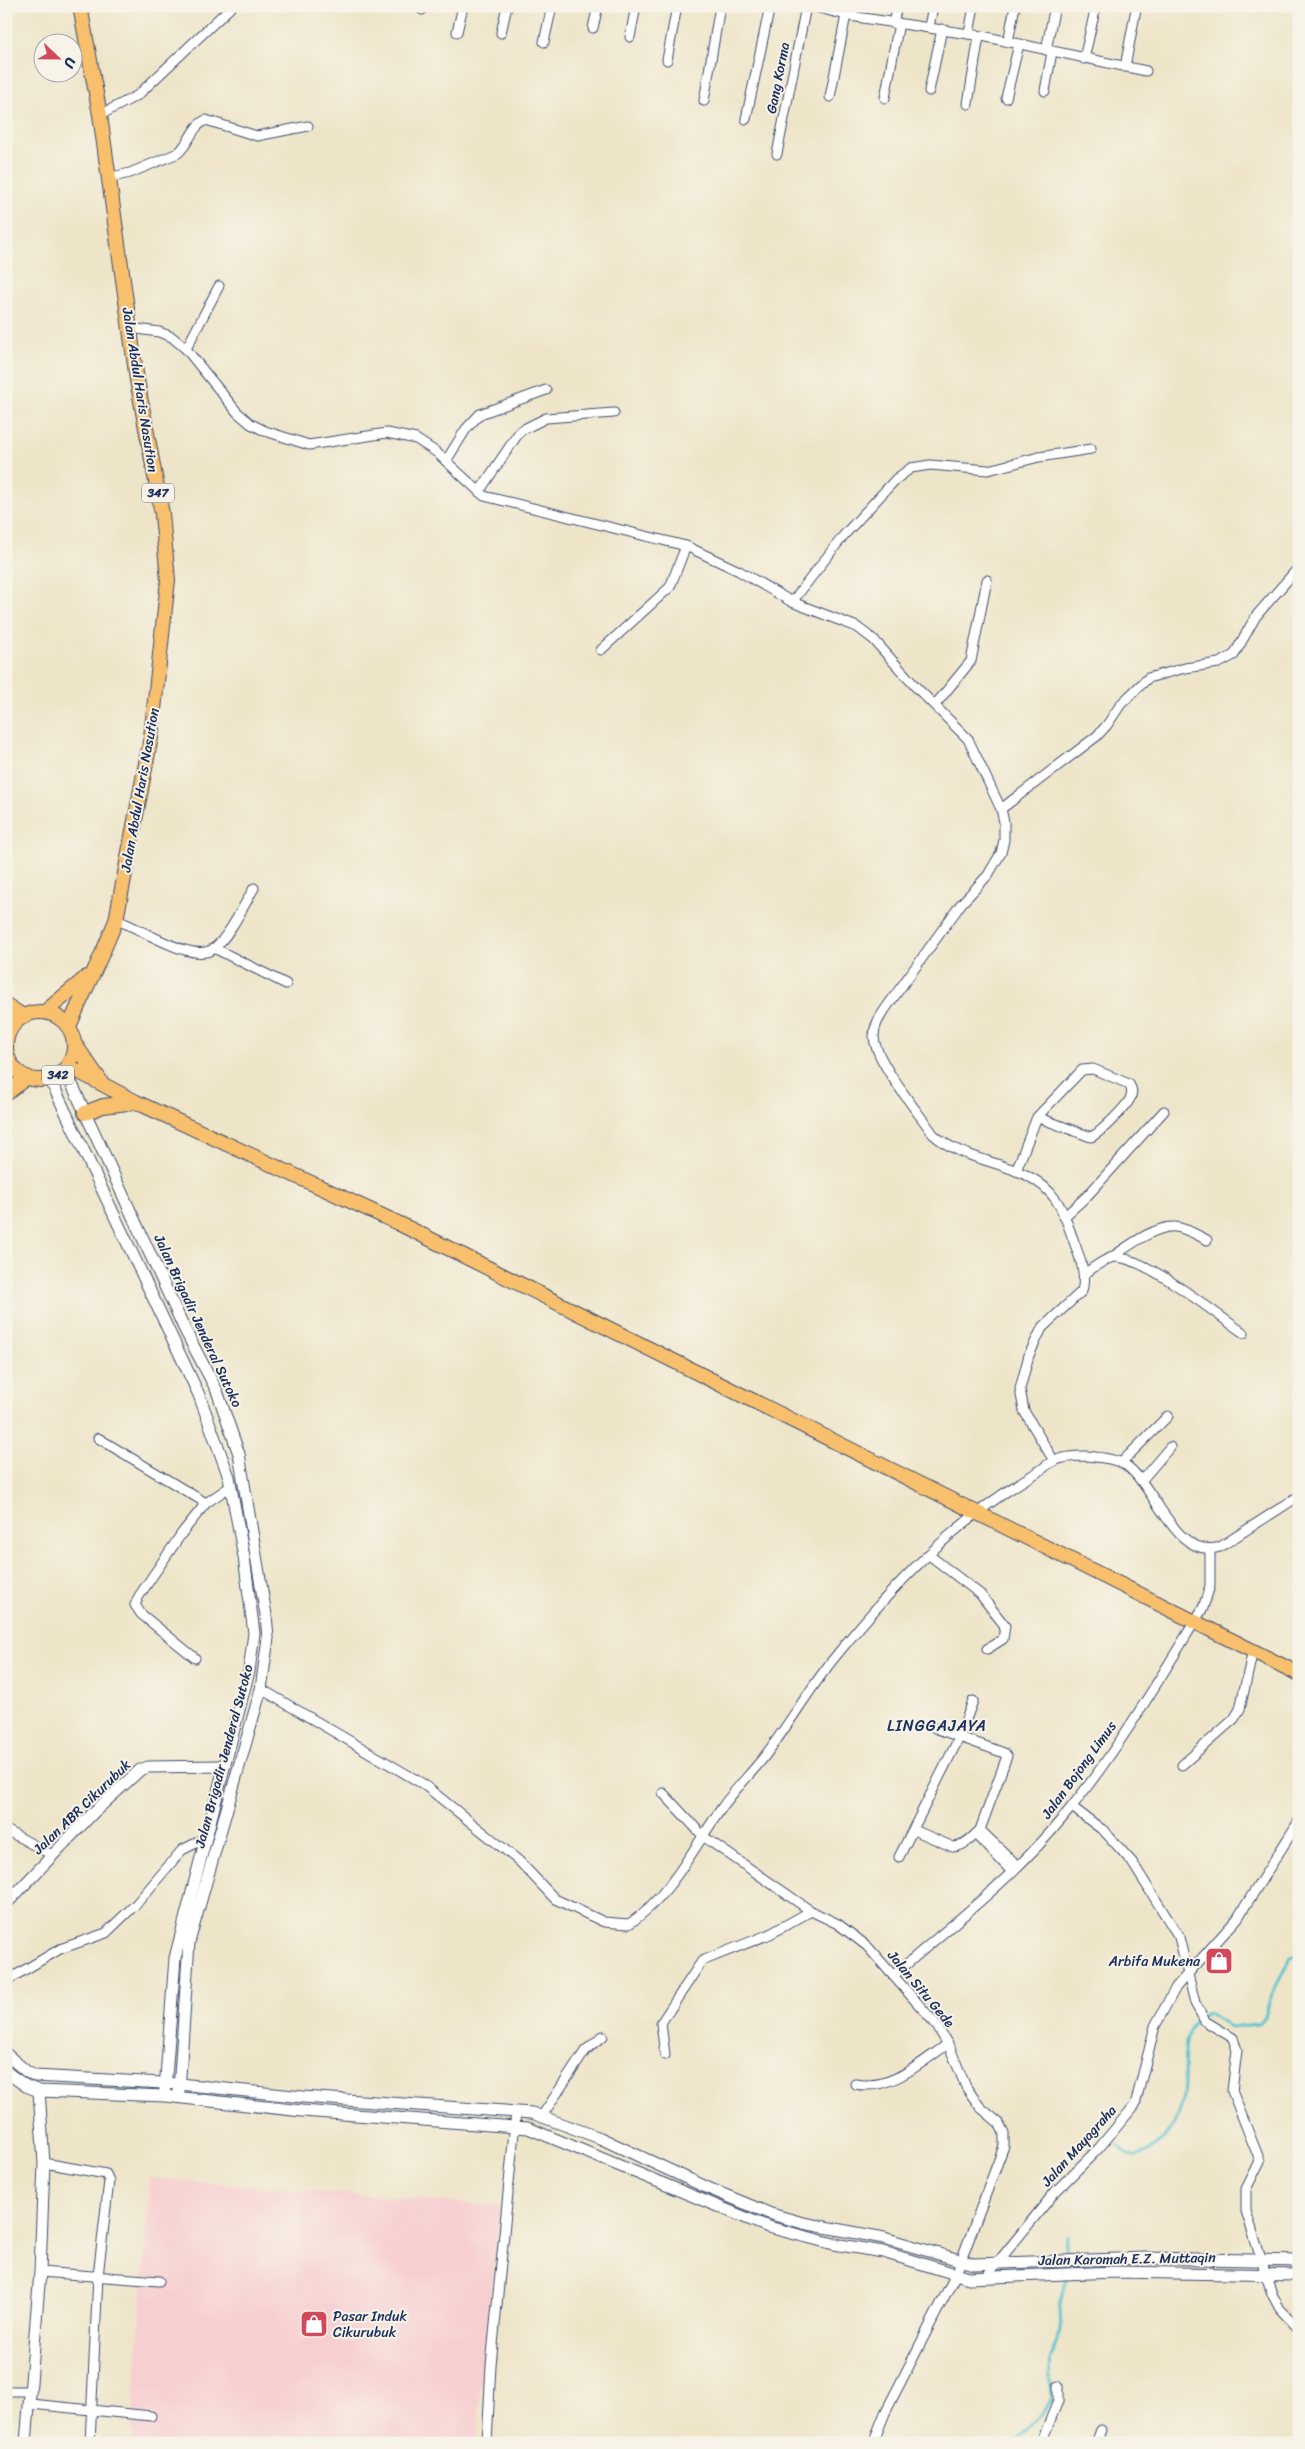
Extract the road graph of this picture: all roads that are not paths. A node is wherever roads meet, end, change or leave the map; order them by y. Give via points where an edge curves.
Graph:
1 (80, 6) edge
2 (232, 6) edge
3 (463, 6) edge
4 (507, 6) edge
5 (552, 6) edge
6 (598, 6) edge
7 (636, 6) edge
8 (677, 6) edge
9 (720, 6) edge
10 (770, 6) edge
11 (806, 6) edge
12 (812, 6) edge
13 (897, 6) edge
14 (933, 6) edge
15 (974, 6) edge
16 (1015, 6) edge
17 (1055, 6) edge
18 (1096, 6) edge
19 (1136, 9) dead end
20 (850, 12) edge
21 (896, 23) junction
22 (929, 27) junction
23 (593, 28) dead end
24 (942, 29) junction
25 (457, 32) dead end
26 (501, 33) dead end
27 (969, 34) junction
28 (979, 36) junction
29 (630, 37) dead end
30 (544, 42) dead end
31 (1008, 42) junction
32 (1019, 44) junction
33 (1049, 51) junction
34 (1084, 59) junction
35 (667, 60) dead end
36 (1125, 67) junction
37 (1146, 71) dead end
38 (930, 91) dead end
39 (1045, 91) dead end
40 (830, 97) dead end
41 (885, 98) dead end
42 (1006, 98) dead end
43 (704, 101) dead end
44 (968, 104) dead end
45 (100, 115) junction
46 (746, 119) dead end
47 (308, 126) dead end
48 (777, 154) dead end
49 (108, 178) junction
50 (219, 286) dead end
51 (130, 328) junction
52 (186, 349) junction
53 (546, 390) dead end
54 (614, 413) dead end
55 (1091, 449) dead end
56 (446, 461) junction
57 (479, 492) junction
58 (686, 546) junction
59 (1299, 567) edge
60 (987, 580) dead end
61 (792, 602) junction
62 (601, 650) dead end
63 (935, 705) junction
64 (1001, 809) junction
65 (254, 888) dead end
66 (116, 920) junction
67 (214, 948) junction
68 (90, 975) junction
69 (286, 984) dead end
70 (6, 1005) edge
71 (45, 1012) junction
72 (22, 1016) junction
73 (69, 1027) junction
74 (8, 1029) edge
75 (74, 1043) junction
76 (8, 1066) edge
77 (67, 1067) junction
78 (27, 1077) junction
79 (50, 1078) junction
80 (101, 1082) junction
81 (6, 1094) edge
82 (136, 1102) junction
83 (1164, 1111) dead end
84 (85, 1113) junction
85 (1037, 1117) junction
86 (1016, 1171) junction
87 (1064, 1217) junction
88 (1207, 1240) dead end
89 (1112, 1257) junction
90 (1084, 1274) junction
91 (1244, 1333) dead end
92 (217, 1391) junction
93 (199, 1395) junction
94 (1168, 1416) dead end
95 (98, 1438) dead end
96 (1170, 1447) dead end
97 (1054, 1461) junction
98 (1122, 1462) junction
99 (1141, 1481) junction
100 (231, 1486) junction
101 (1299, 1496) edge
102 (206, 1503) junction
103 (978, 1511) junction
104 (1210, 1550) junction
105 (257, 1555) junction
106 (929, 1555) junction
107 (244, 1557) junction
108 (1195, 1621) junction
109 (987, 1649) dead end
110 (1253, 1650) junction
111 (195, 1658) dead end
112 (1299, 1674) edge
113 (261, 1689) junction
114 (973, 1701) dead end
115 (934, 1728) dead end
116 (959, 1738) junction
117 (1182, 1765) dead end
118 (223, 1766) junction
119 (663, 1793) dead end
120 (1072, 1807) junction
121 (1299, 1822) edge
122 (208, 1824) junction
123 (220, 1827) junction
124 (6, 1830) edge
125 (914, 1830) junction
126 (978, 1832) junction
127 (704, 1838) junction
128 (204, 1839) junction
129 (52, 1855) junction
130 (900, 1857) dead end
131 (1015, 1869) junction
132 (6, 1904) edge
133 (811, 1911) junction
134 (1189, 1974) junction
135 (894, 1975) junction
136 (6, 1981) edge
137 (604, 2036) dead end
138 (948, 2044) junction
139 (6, 2054) edge
140 (665, 2055) dead end
141 (6, 2072) edge
142 (164, 2084) junction
143 (180, 2084) junction
144 (855, 2084) dead end
145 (39, 2091) junction
146 (165, 2096) junction
147 (178, 2098) junction
148 (516, 2112) junction
149 (542, 2116) junction
150 (514, 2128) junction
151 (44, 2163) junction
152 (960, 2260) junction
153 (1261, 2260) junction
154 (1299, 2261) edge
155 (996, 2263) junction
156 (40, 2272) junction
157 (956, 2274) junction
158 (1266, 2274) junction
159 (1299, 2275) edge
160 (98, 2276) junction
161 (984, 2278) junction
162 (159, 2281) dead end
163 (1299, 2329) edge
164 (1058, 2386) dead end
165 (6, 2390) edge
166 (31, 2391) junction
167 (30, 2404) junction
168 (92, 2411) junction
169 (151, 2416) dead end
170 (1101, 2430) dead end
171 (26, 2443) edge
172 (90, 2443) edge
173 (488, 2443) edge
174 (873, 2443) edge
175 (1041, 2443) edge
176 (1096, 2443) edge

1 - 45 main road, Jalan Abdul Haris Nasution / 347
2 - 45 street via 138,94
3 - 25 street
4 - 26 street
5 - 30 street
6 - 23 street
7 - 29 street
8 - 35 street
9 - 43 street
10 - 46 street
11 - 48 street, Gang Korma
12 - 20 street
13 - 21 street
14 - 22 street
15 - 27 street
16 - 31 street
17 - 33 street
18 - 34 street
19 - 36 street
20 - 21 street
20 - 40 street
21 - 22 street
21 - 41 street
22 - 24 street
24 - 27 street
24 - 38 street
27 - 28 street
28 - 31 street
28 - 44 street
31 - 32 street
32 - 33 street
32 - 42 street
33 - 34 street
33 - 39 street
34 - 36 street
36 - 37 street
45 - 49 main road, Jalan Abdul Haris Nasution / 347
47 - 49 street via 257,136 206,120 198,125 178,153 130,173
49 - 51 main road, Jalan Abdul Haris Nasution / 347
50 - 52 street
51 - 52 street via 165,334
51 - 66 main road, Jalan Abdul Haris Nasution / 347 via 162,514 168,580 151,737
52 - 56 street via 237,412 265,431 309,445 375,434 396,434 416,438
53 - 56 street via 480,414 466,429
54 - 57 street via 546,418 520,432
55 - 61 street via 1039,457 988,470 930,464 910,468 844,535
56 - 57 street
57 - 58 street via 484,496
58 - 61 street via 739,571
58 - 62 street via 670,587
59 - 64 street via 1256,616 1234,655 1219,663 1148,678 1121,704 1097,736
60 - 63 street via 971,661
61 - 63 street via 866,633
63 - 64 street via 968,739
64 - 86 street via 1004,822 1001,853 988,875 961,904 886,1008 876,1025 874,1037 888,1071 938,1139 965,1154
65 - 67 street
66 - 67 street via 189,952 204,954
66 - 68 main road, Jalan Abdul Haris Nasution / 347
67 - 69 street
68 - 71 main road
68 - 73 main road
70 - 72 main road
71 - 72 main road
71 - 73 main road via 58,1016
72 - 74 main road, 342
73 - 75 main road
74 - 76 main road, 342
75 - 77 main road, 342
75 - 80 main road
76 - 78 main road, 342
77 - 79 main road, 342
77 - 80 main road
77 - 84 street, Jalan Brigadir Jenderal Sutoko
78 - 79 main road, 342 via 38,1080
78 - 81 main road
79 - 93 street
80 - 82 main road
82 - 84 main road via 103,1106
82 - 103 main road via 408,1228
83 - 87 street
84 - 92 street, Jalan Brigadir Jenderal Sutoko via 185,1330
85 - 85 street via 1082,1070 1093,1069 1129,1084 1131,1088 1131,1098 1091,1137
85 - 86 street
86 - 87 street via 1037,1180 1048,1190
87 - 90 street
88 - 89 street via 1175,1227 1165,1228
89 - 90 street
89 - 91 street via 1144,1266 1198,1298
90 - 97 street via 1082,1291 1042,1328 1034,1342 1020,1389 1024,1411
92 - 93 street
92 - 105 street, Jalan Brigadir Jenderal Sutoko via 239,1454
93 - 100 street
94 - 98 street
95 - 102 street
96 - 99 street
97 - 98 street via 1099,1456
97 - 103 street
98 - 99 street
99 - 104 street via 1179,1534
100 - 102 street
100 - 107 street
101 - 104 street via 1220,1547
102 - 111 street via 176,1541 135,1605 141,1614
103 - 106 street
103 - 108 main road
104 - 108 street, Jalan Bojong Limus via 1210,1586
105 - 107 street
105 - 113 street, Jalan Brigadir Jenderal Sutoko via 268,1638
106 - 109 street via 980,1594 1005,1626 1003,1639
106 - 127 street via 903,1579 833,1659 764,1758 721,1809
107 - 118 street via 254,1633 249,1671
108 - 110 main road
108 - 120 street, Jalan Bojong Limus
110 - 112 main road
110 - 117 street via 1240,1709 1234,1719
113 - 123 street, Jalan Brigadir Jenderal Sutoko
113 - 127 street via 423,1784 519,1861 555,1899 604,1922 629,1924 641,1916 680,1873
114 - 116 street
115 - 116 street
116 - 125 street
116 - 126 street via 1007,1756
118 - 122 street
118 - 129 street, Jalan ABR Cikurubuk via 148,1767 140,1770
119 - 127 street, Jalan Situ Gede
120 - 131 street, Jalan Bojong Limus
120 - 134 street via 1104,1831 1132,1862 1178,1937
121 - 134 street, Jalan Mayagraha via 1237,1919
122 - 123 street
122 - 128 street
123 - 143 street, Jalan Brigadir Jenderal Sutoko via 189,1942
124 - 129 street
125 - 126 street via 953,1847 959,1847
125 - 130 street
126 - 131 street
127 - 133 street, Jalan Situ Gede
128 - 136 street via 182,1850 137,1903 106,1933 60,1949
128 - 142 street via 174,1958
129 - 132 street, Jalan ABR Cikurubuk
131 - 135 street, Jalan Bojong Limus
133 - 135 street, Jalan Situ Gede via 838,1924 866,1946
133 - 140 street via 770,1934 702,1961 661,2023
134 - 153 street via 1199,2011 1206,2021 1233,2038 1237,2050 1232,2091 1260,2161 1246,2189 1246,2212
134 - 155 street, Jalan Mayagraha via 1176,1987 1155,2026 1135,2105 1099,2148 1055,2192
135 - 138 street, Jalan Situ Gede via 935,2023
137 - 149 street via 584,2051
138 - 144 street via 893,2081 880,2085
138 - 152 street, Jalan Situ Gede via 966,2087 980,2107 999,2122 1004,2133 1004,2146
139 - 142 street, Jalan Karomah E.Z. Muttaqin via 36,2076
141 - 145 street
142 - 143 street, Jalan Karomah E.Z. Muttaqin
142 - 146 street
143 - 147 street, Jalan Brigadir Jenderal Sutoko
143 - 148 street, Jalan Karomah E.Z. Muttaqin via 303,2097
145 - 146 street, Jalan Karomah E.Z. Muttaqin
145 - 151 street
146 - 147 street, Jalan Karomah E.Z. Muttaqin
147 - 150 street, Jalan Karomah E.Z. Muttaqin
148 - 149 street, Jalan Karomah E.Z. Muttaqin
148 - 150 street
149 - 152 street, Jalan Karomah E.Z. Muttaqin via 600,2138 771,2214 884,2238
150 - 157 street, Jalan Karomah E.Z. Muttaqin via 528,2128 577,2146 768,2227 834,2244 883,2252
150 - 173 street via 491,2365
151 - 156 street
151 - 160 street via 108,2176
152 - 155 street, Jalan Karomah E.Z. Muttaqin via 973,2264
152 - 157 street, Jalan Situ Gede
153 - 154 street, Jalan Karomah E.Z. Muttaqin
153 - 155 street, Jalan Karomah E.Z. Muttaqin via 1089,2259
153 - 158 street
155 - 161 street, Jalan Mayagraha
156 - 160 street
156 - 166 street
157 - 161 street, Jalan Karomah E.Z. Muttaqin
157 - 174 street, Jalan Situ Gede
158 - 159 street, Jalan Karomah E.Z. Muttaqin
158 - 161 street, Jalan Karomah E.Z. Muttaqin via 1088,2272
158 - 163 street via 1280,2309
160 - 162 street
160 - 168 street
164 - 175 street via 1058,2401
165 - 166 street
166 - 167 street
167 - 168 street
167 - 171 street
168 - 169 street
168 - 172 street
170 - 176 street

